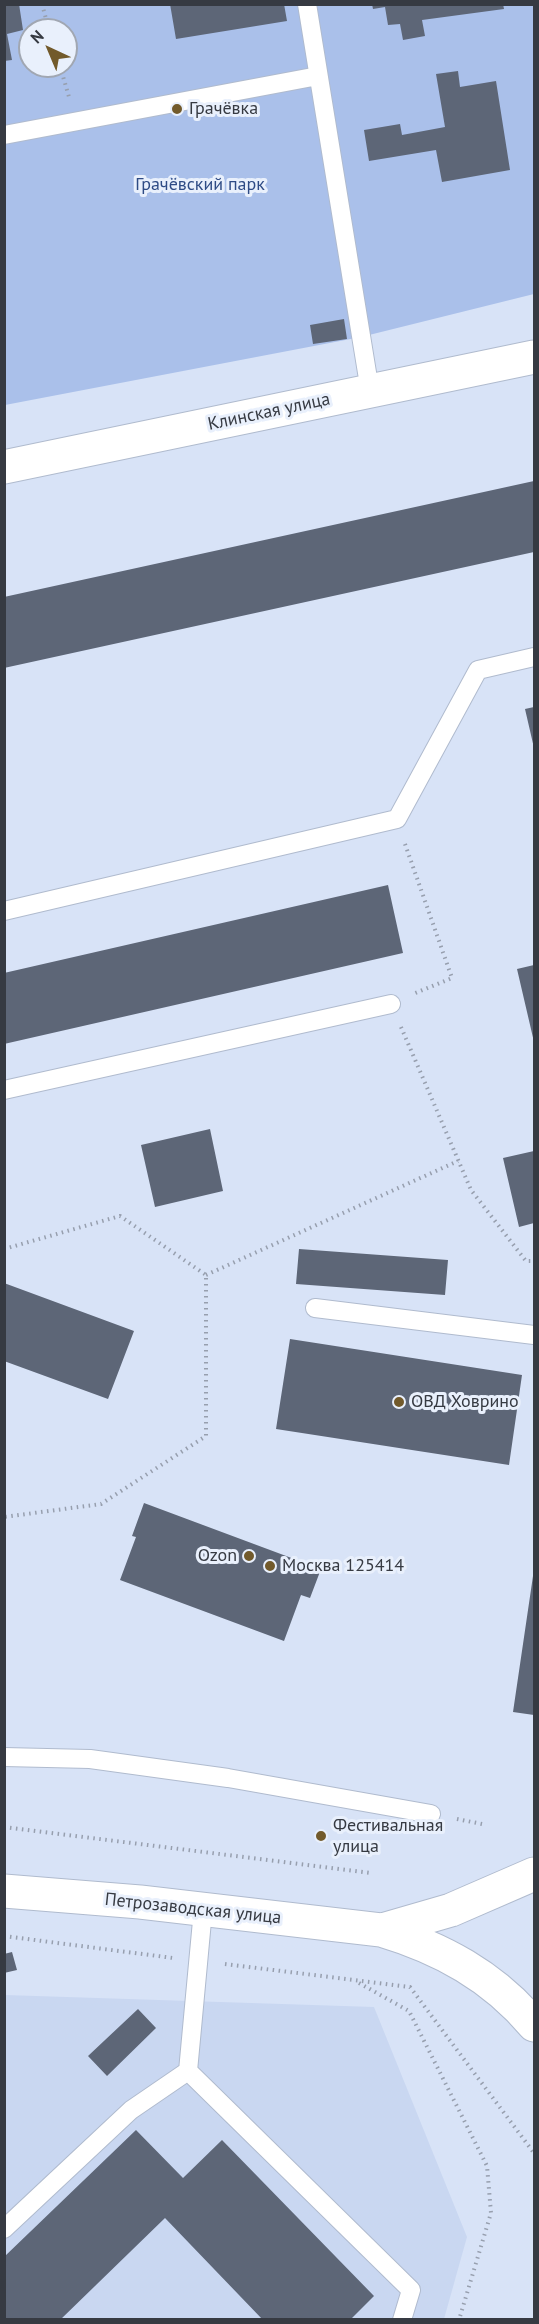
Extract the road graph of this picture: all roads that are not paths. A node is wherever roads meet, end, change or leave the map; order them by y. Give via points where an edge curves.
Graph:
1 (307, 4) edge
2 (318, 76) junction
3 (4, 135) edge
4 (534, 357) edge
5 (370, 391) junction
6 (4, 467) edge
7 (534, 657) edge
8 (4, 910) edge
9 (391, 1004) road end
10 (4, 1090) edge
11 (315, 1308) dead end
12 (534, 1335) edge
13 (4, 1757) edge
14 (431, 1814) dead end
15 (534, 1874) edge
16 (4, 1891) edge
17 (203, 1910) junction
18 (381, 1930) junction
19 (534, 2025) edge
20 (188, 2071) junction
21 (4, 2229) edge
22 (402, 2319) edge

1 - 2 lane
2 - 3 lane
2 - 5 lane
4 - 5 main road, Клинская улица
5 - 6 main road, Клинская улица
7 - 8 lane via 478,670 397,819
9 - 10 lane
11 - 12 lane
13 - 14 lane via 90,1759 228,1778
15 - 18 main road, Петрозаводская улица via 451,1910
16 - 17 main road, Петрозаводская улица
17 - 18 main road, Петрозаводская улица
17 - 20 lane
18 - 19 main road, Петрозаводская улица via 451,1956 481,1975
20 - 21 lane via 131,2110
20 - 22 lane via 411,2290

